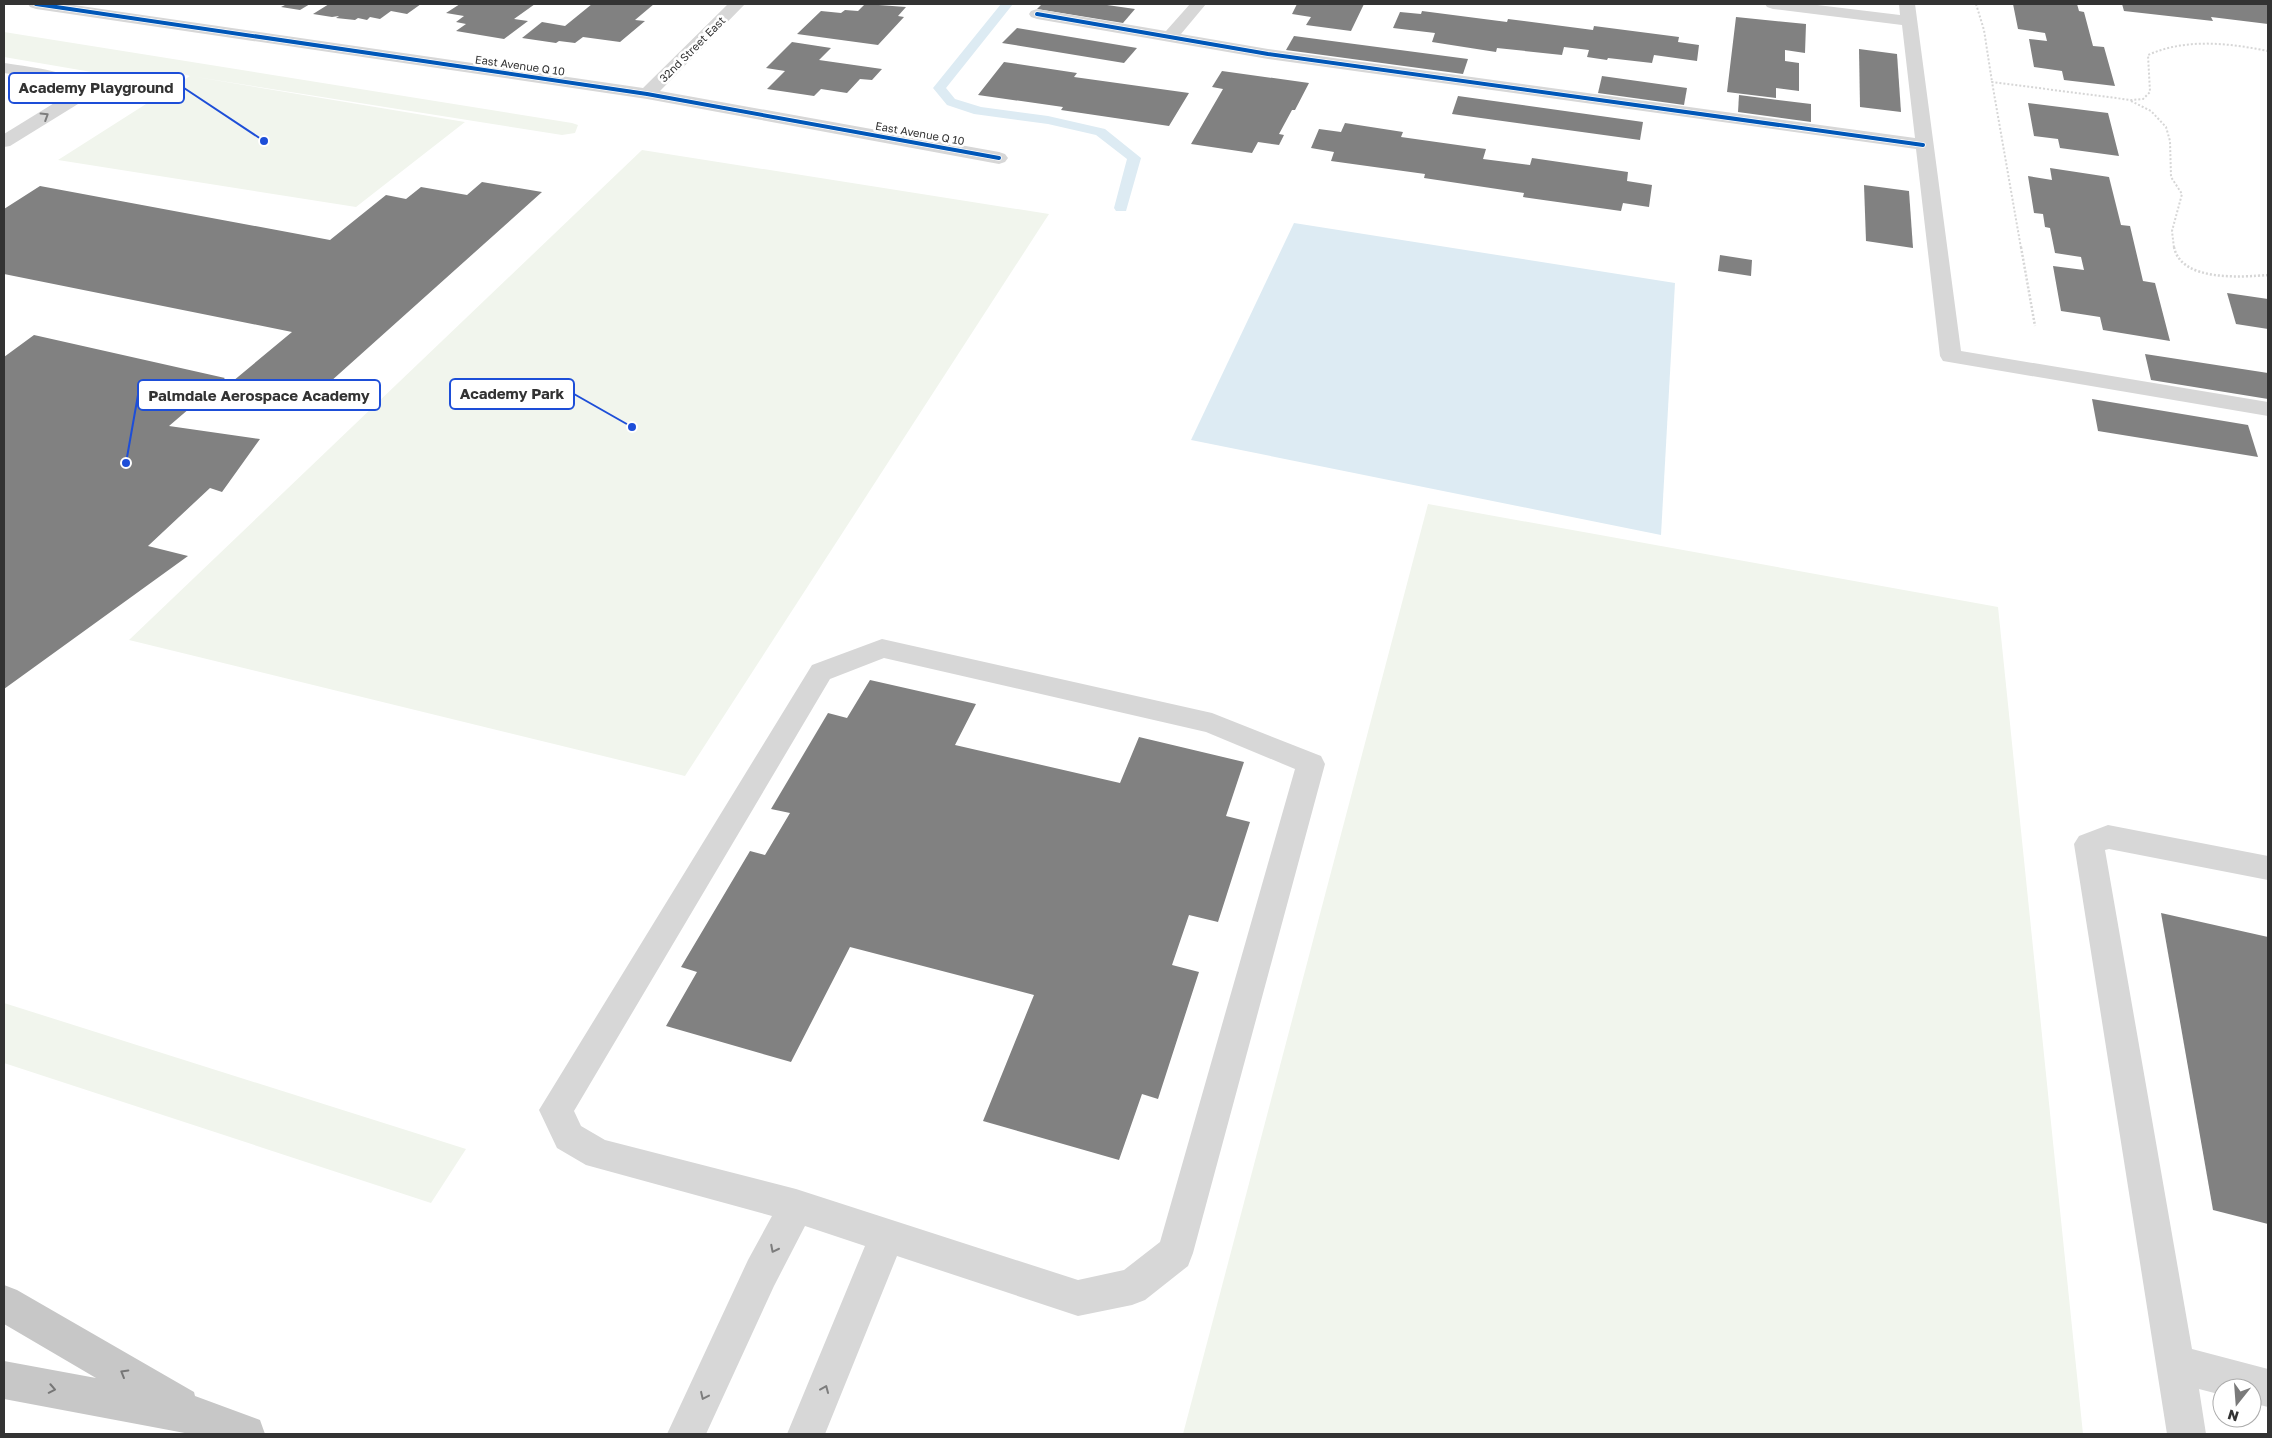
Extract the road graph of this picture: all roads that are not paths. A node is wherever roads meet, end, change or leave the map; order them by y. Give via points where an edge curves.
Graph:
1 (36, 4) edge
2 (737, 4) edge
3 (1198, 4) edge
4 (1773, 4) edge
5 (1908, 12) edge
6 (1037, 14) dead end
7 (1170, 37) junction
8 (4, 68) edge
9 (647, 94) junction
10 (4, 142) edge
11 (1924, 145) junction
12 (999, 158) dead end
13 (2268, 409) edge
14 (2268, 868) edge
15 (796, 1206) junction
16 (887, 1237) junction
17 (4, 1303) edge
18 (2176, 1364) junction
19 (4, 1380) edge
20 (2268, 1388) edge
21 (196, 1416) junction
22 (246, 1434) edge
23 (686, 1434) edge
24 (806, 1434) edge
25 (2187, 1434) edge

1 - 9 street, East Avenue Q 10
2 - 9 street, 32nd Street East
3 - 7 street
4 - 5 street
5 - 11 street
6 - 7 street
7 - 11 street via 1268,54
10 -> 8 street via 72,100 76,86 53,76
9 - 12 street, East Avenue Q 10
11 - 13 street via 1951,356
14 - 18 street via 2108,837 2089,844
15 - 16 street
15 - 16 street via 598,1154 569,1138 556,1110 821,672 882,648 1212,723 1311,764 1174,1253 1132,1287 1078,1298
15 -> 23 street
24 -> 16 street
21 -> 17 highway
18 - 20 street
18 - 25 street
19 -> 21 highway
21 - 22 highway

